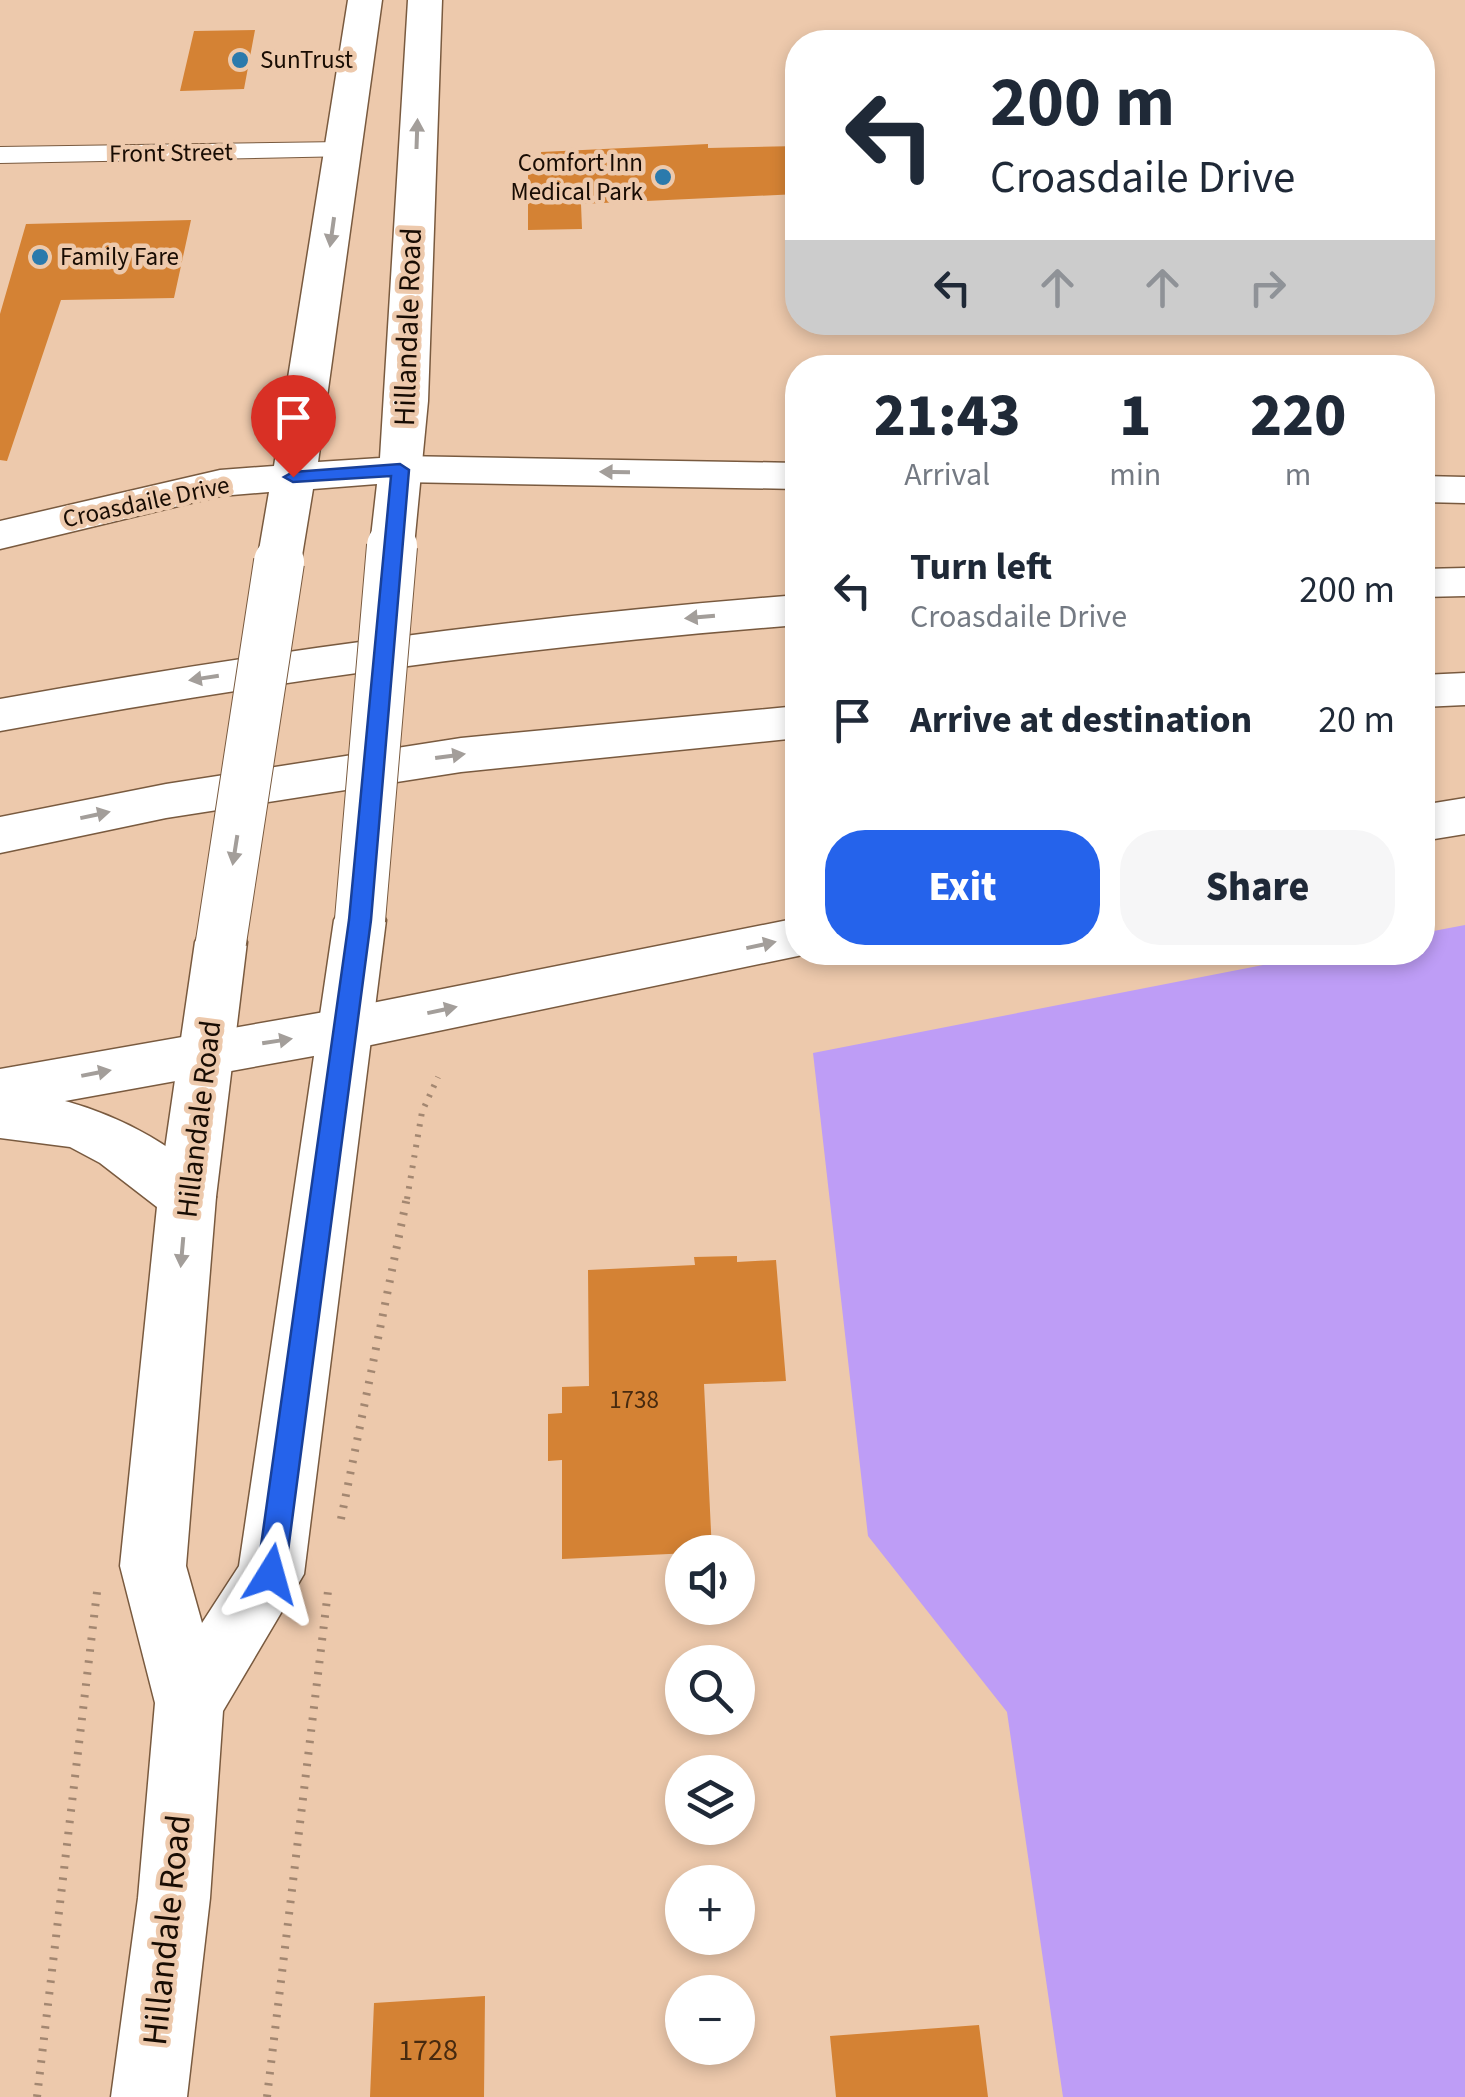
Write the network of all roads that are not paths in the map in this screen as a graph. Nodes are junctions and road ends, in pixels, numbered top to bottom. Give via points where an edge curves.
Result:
1 (365, 0) edge
2 (425, 0) edge
3 (342, 150) junction
4 (0, 155) edge
5 (400, 470) junction
6 (785, 476) edge
7 (293, 477) junction
8 (1435, 489) edge
9 (1465, 490) edge
10 (0, 535) edge
11 (0, 555) edge
12 (1465, 582) edge
13 (1435, 583) edge
14 (785, 611) edge
15 (1465, 689) edge
16 (1435, 690) edge
17 (0, 715) edge
18 (785, 723) edge
19 (1465, 816) edge
20 (1435, 821) edge
21 (0, 835) edge
22 (785, 940) edge
23 (347, 1030) junction
24 (208, 1052) junction
25 (0, 1092) edge
26 (0, 1116) edge
27 (187, 1197) junction
28 (189, 1702) junction
29 (149, 2097) edge

1 - 3 main road, Hillandale Road
5 -> 2 main road, Hillandale Road
3 - 4 street, Front Street
3 -> 7 main road, Hillandale Road
6 -> 5 main road, Croasdaile Drive
5 - 7 main road, Croasdaile Drive
5 - 23 main road, Hillandale Road, bridge
7 - 10 main road, Croasdaile Drive via 168,493
7 - 11 main road, Croasdaile Drive via 220,504
7 -> 24 main road, Hillandale Road, bridge
8 - 9 main road
12 - 13 main road
14 -> 17 main road via 330,657
15 - 16 main road
21 -> 18 main road via 461,754
19 - 20 main road
23 -> 22 main road
24 -> 23 main road
23 - 28 main road, Hillandale Road via 271,1574
25 -> 24 main road
24 - 27 main road, Hillandale Road
26 - 27 main road via 52,1118 97,1130
27 -> 28 main road, Hillandale Road via 152,1566
28 - 29 main road, Hillandale Road

